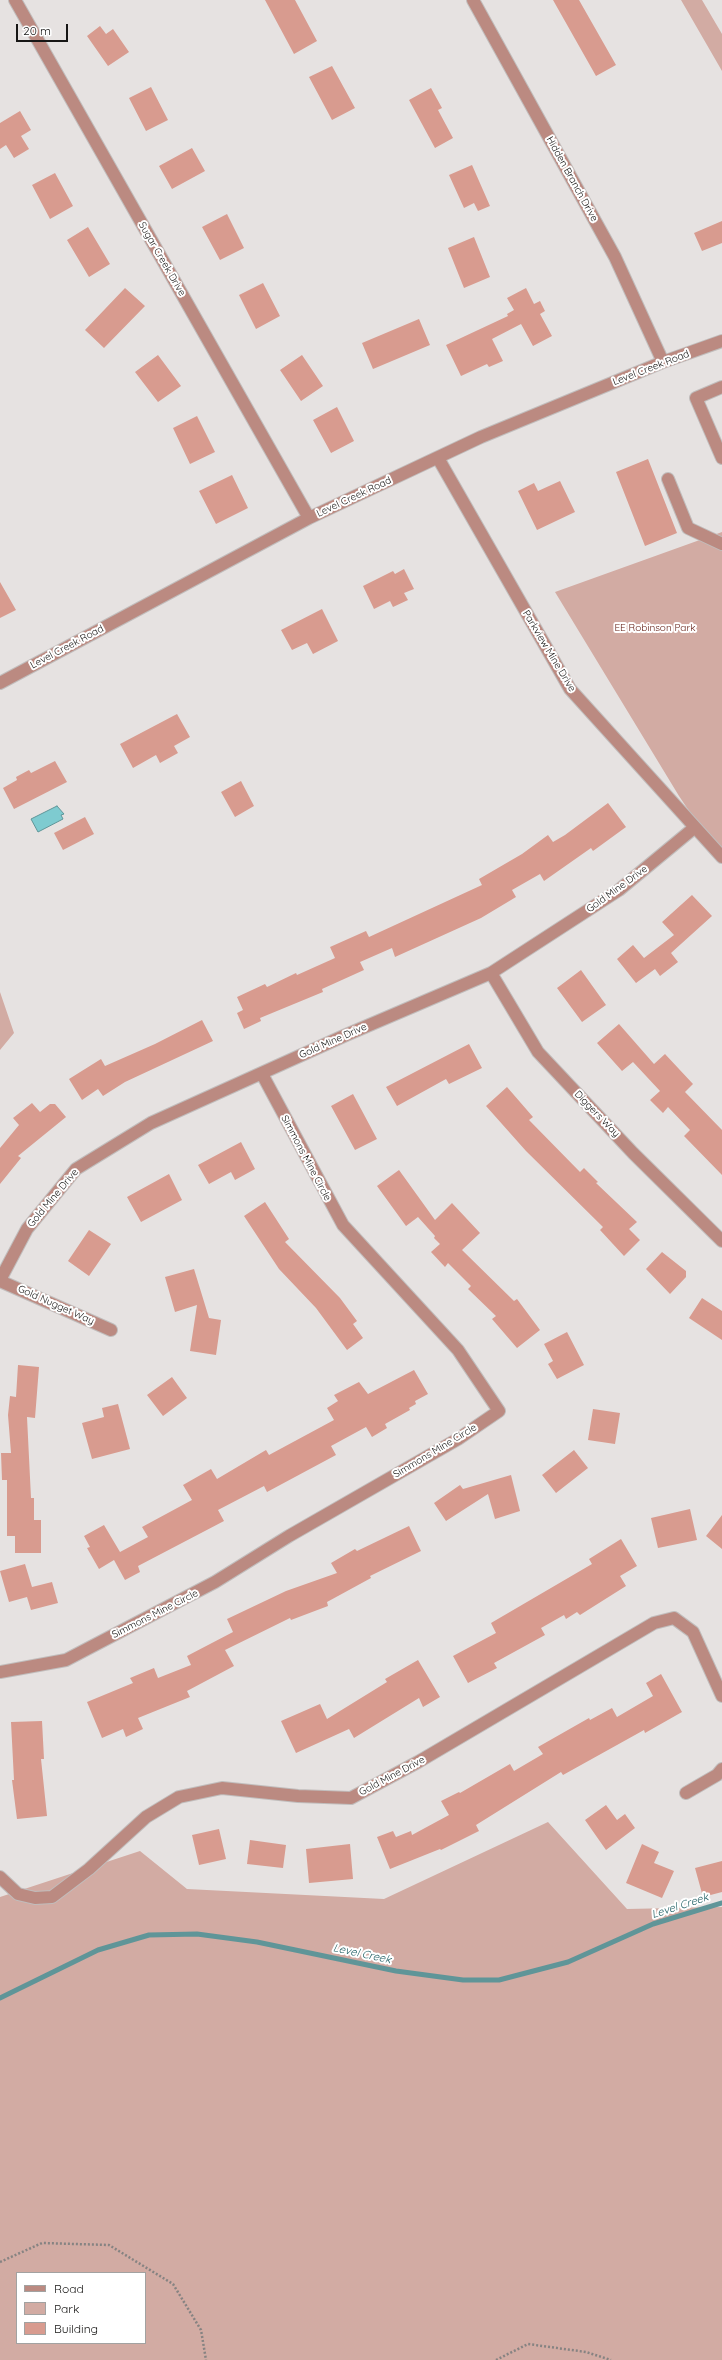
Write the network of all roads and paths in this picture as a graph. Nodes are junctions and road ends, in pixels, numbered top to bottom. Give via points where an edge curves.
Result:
1 (15, 0) edge
2 (474, 0) edge
3 (722, 341) edge
4 (663, 362) junction
5 (722, 387) edge
6 (438, 458) junction
7 (722, 458) edge
8 (668, 479) dead end
9 (309, 518) junction
10 (722, 544) edge
11 (0, 683) edge
12 (694, 828) junction
13 (722, 857) edge
14 (491, 973) junction
15 (262, 1074) junction
16 (722, 1241) edge
17 (0, 1280) edge
18 (111, 1330) dead end
19 (0, 1672) edge
20 (722, 1696) edge
21 (722, 1769) edge
22 (686, 1793) dead end
23 (0, 1877) edge
24 (0, 2262) edge
25 (206, 2360) edge
26 (496, 2360) edge
27 (611, 2360) edge

1 - 9 street, Sugar Creek Drive
2 - 4 street, Hidden Branch Drive via 615,257
3 - 4 street, Level Creek Road
4 - 6 street, Level Creek Road via 481,437
5 - 7 street via 696,398
6 - 9 street, Level Creek Road
6 - 12 street, Parkview Mine Drive via 570,689
8 - 10 street via 688,528
9 - 11 street, Level Creek Road
12 - 13 street, Parkview Mine Drive
12 - 14 street, Gold Mine Drive via 619,890
14 - 15 street, Gold Mine Drive
14 - 16 street, Diggers Way via 538,1052 633,1153
15 - 17 street, Gold Mine Drive via 152,1123 76,1169 28,1229
15 - 19 street, Simmons Mine Circle via 343,1225 458,1350 499,1411 458,1439 289,1536 215,1582 66,1660
17 - 18 street, Gold Nugget Way
20 - 23 street, Gold Mine Drive via 693,1632 674,1618 654,1623 418,1762 351,1798 298,1796 222,1788 179,1797 146,1817 89,1869 52,1897 35,1898 18,1894
21 - 22 street via 717,1775
24 - 25 path via 42,2243 109,2245 173,2284 201,2330
26 - 27 path via 528,2344 586,2352

